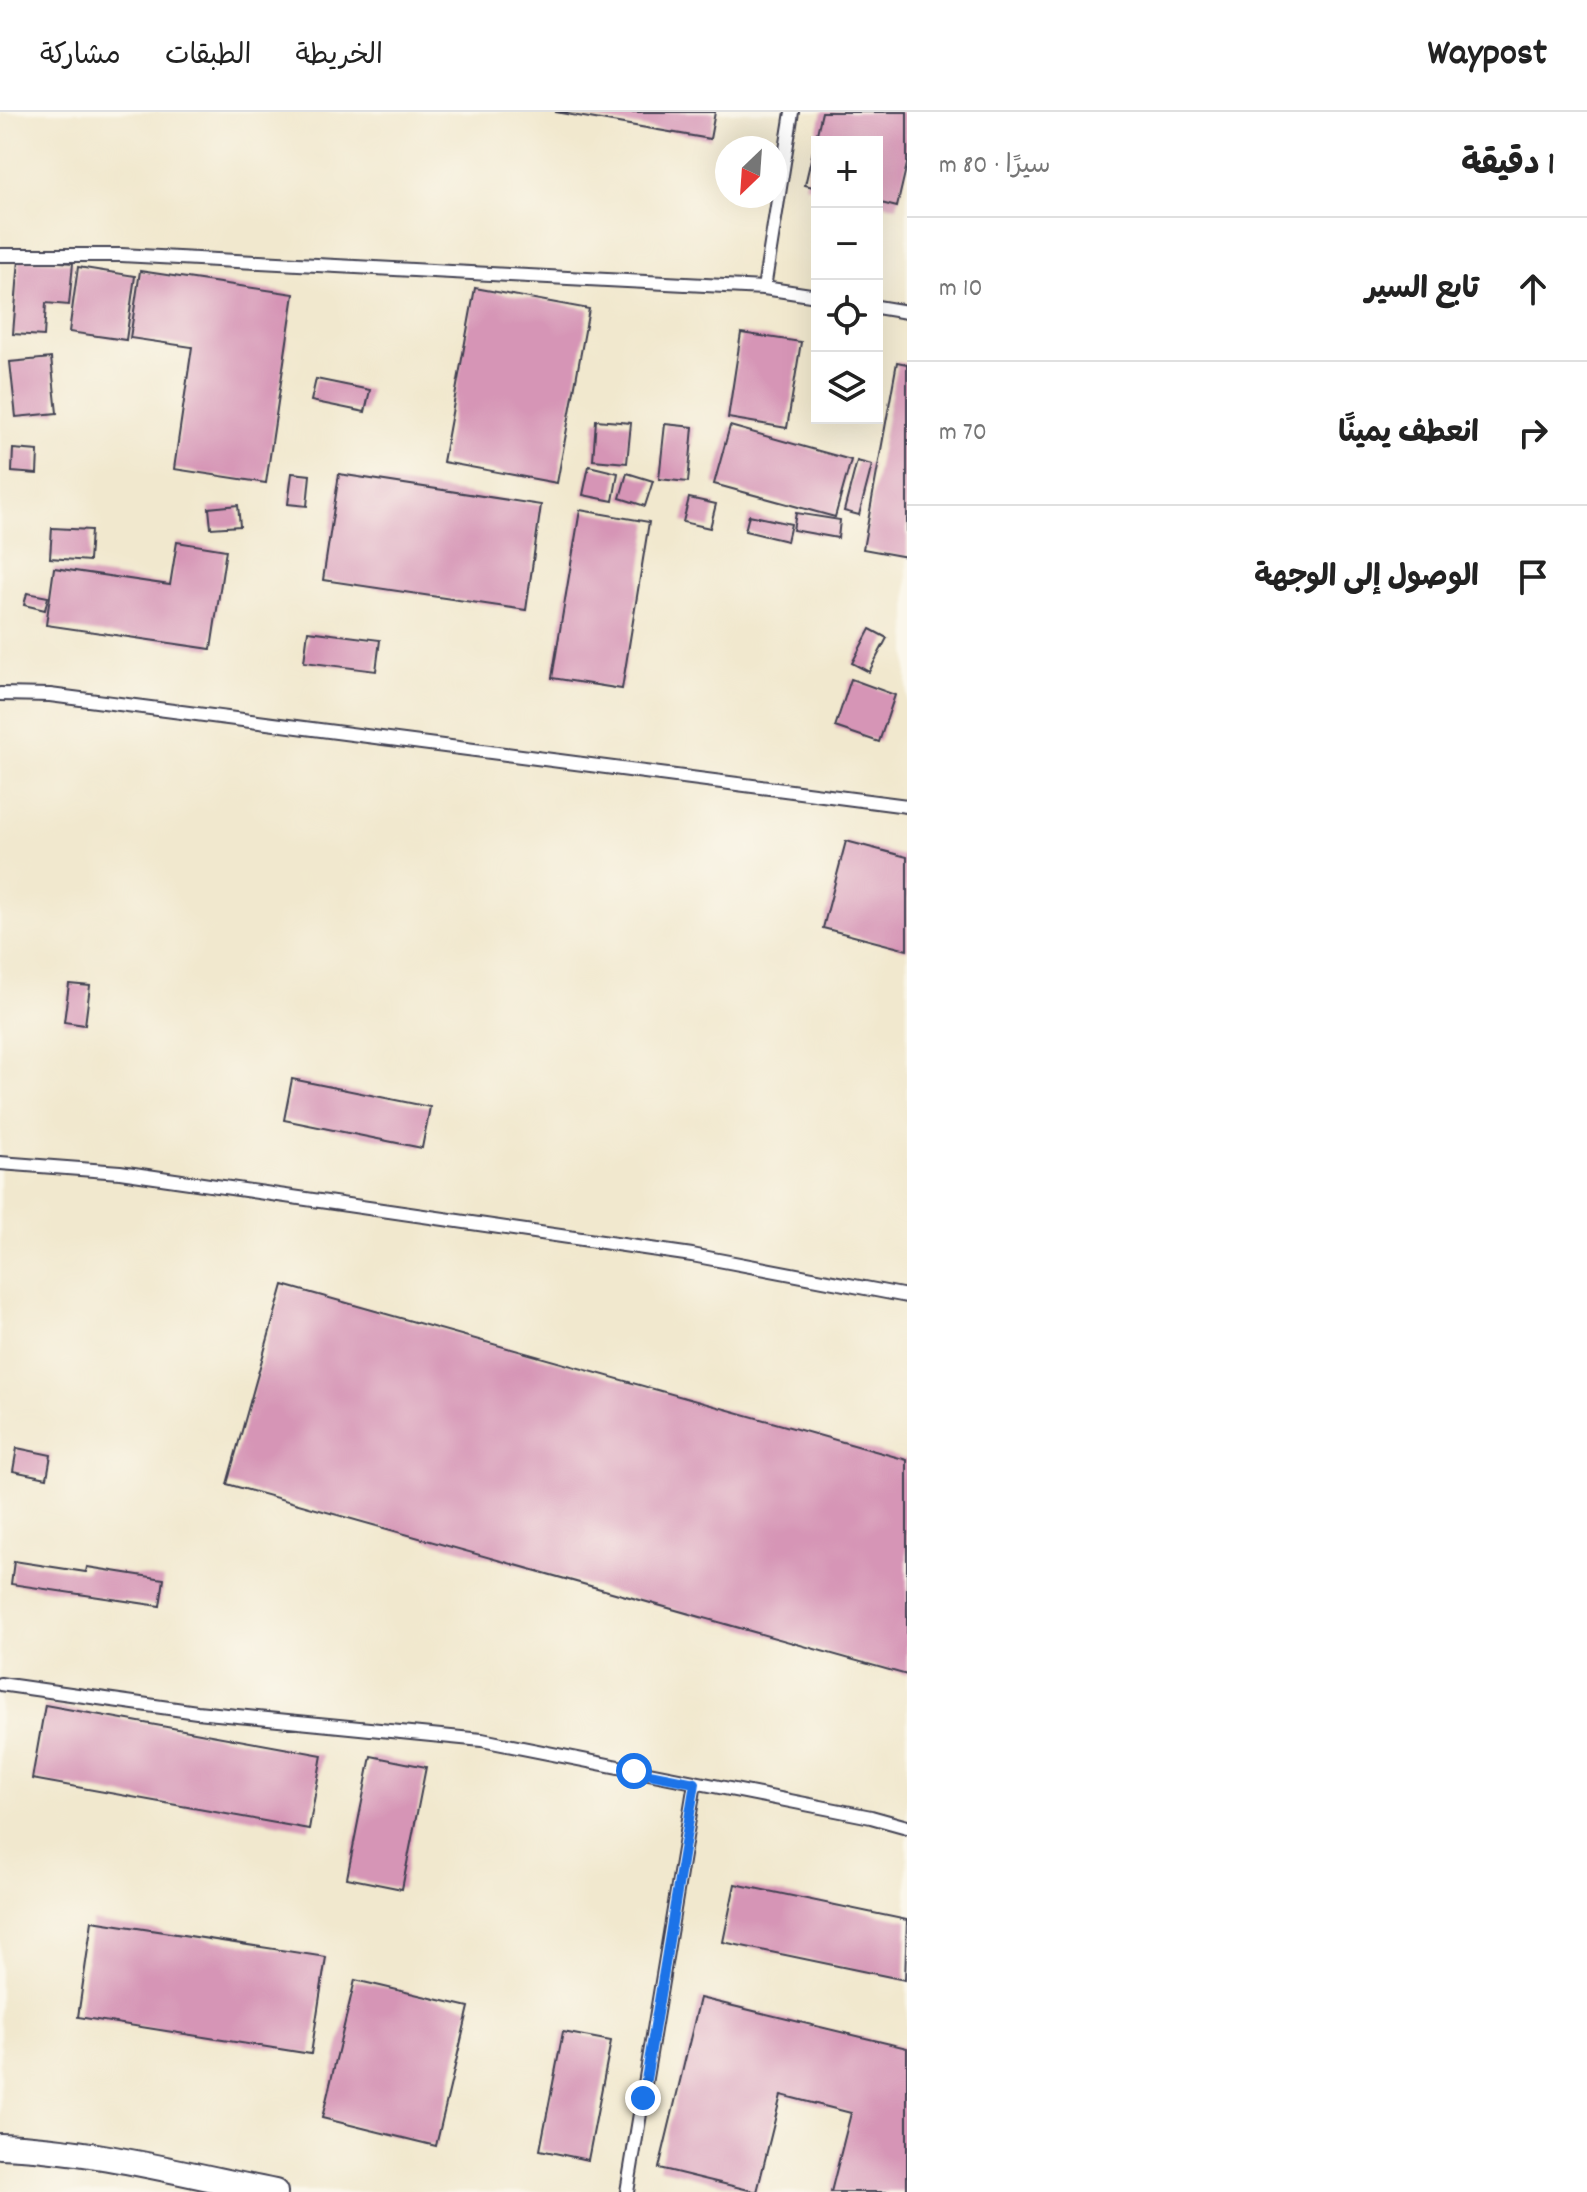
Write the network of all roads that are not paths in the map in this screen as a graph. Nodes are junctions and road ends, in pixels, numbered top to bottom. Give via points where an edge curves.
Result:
1 (792, 112) edge
2 (0, 255) edge
3 (764, 288) junction
4 (811, 295) edge
5 (883, 308) edge
6 (907, 312) edge
7 (0, 694) edge
8 (907, 806) edge
9 (0, 1163) edge
10 (907, 1296) edge
11 (0, 1684) edge
12 (695, 1783) junction
13 (907, 1827) edge
14 (0, 2146) edge
15 (275, 2192) edge
16 (627, 2192) edge

1 - 3 lane
2 - 3 lane via 121,255
3 - 4 lane
5 - 6 lane
7 - 8 lane via 50,695
9 - 10 lane via 135,1174 692,1255
11 - 12 lane via 197,1712 482,1740
12 - 13 lane
12 - 16 lane
14 - 15 street via 140,2165

